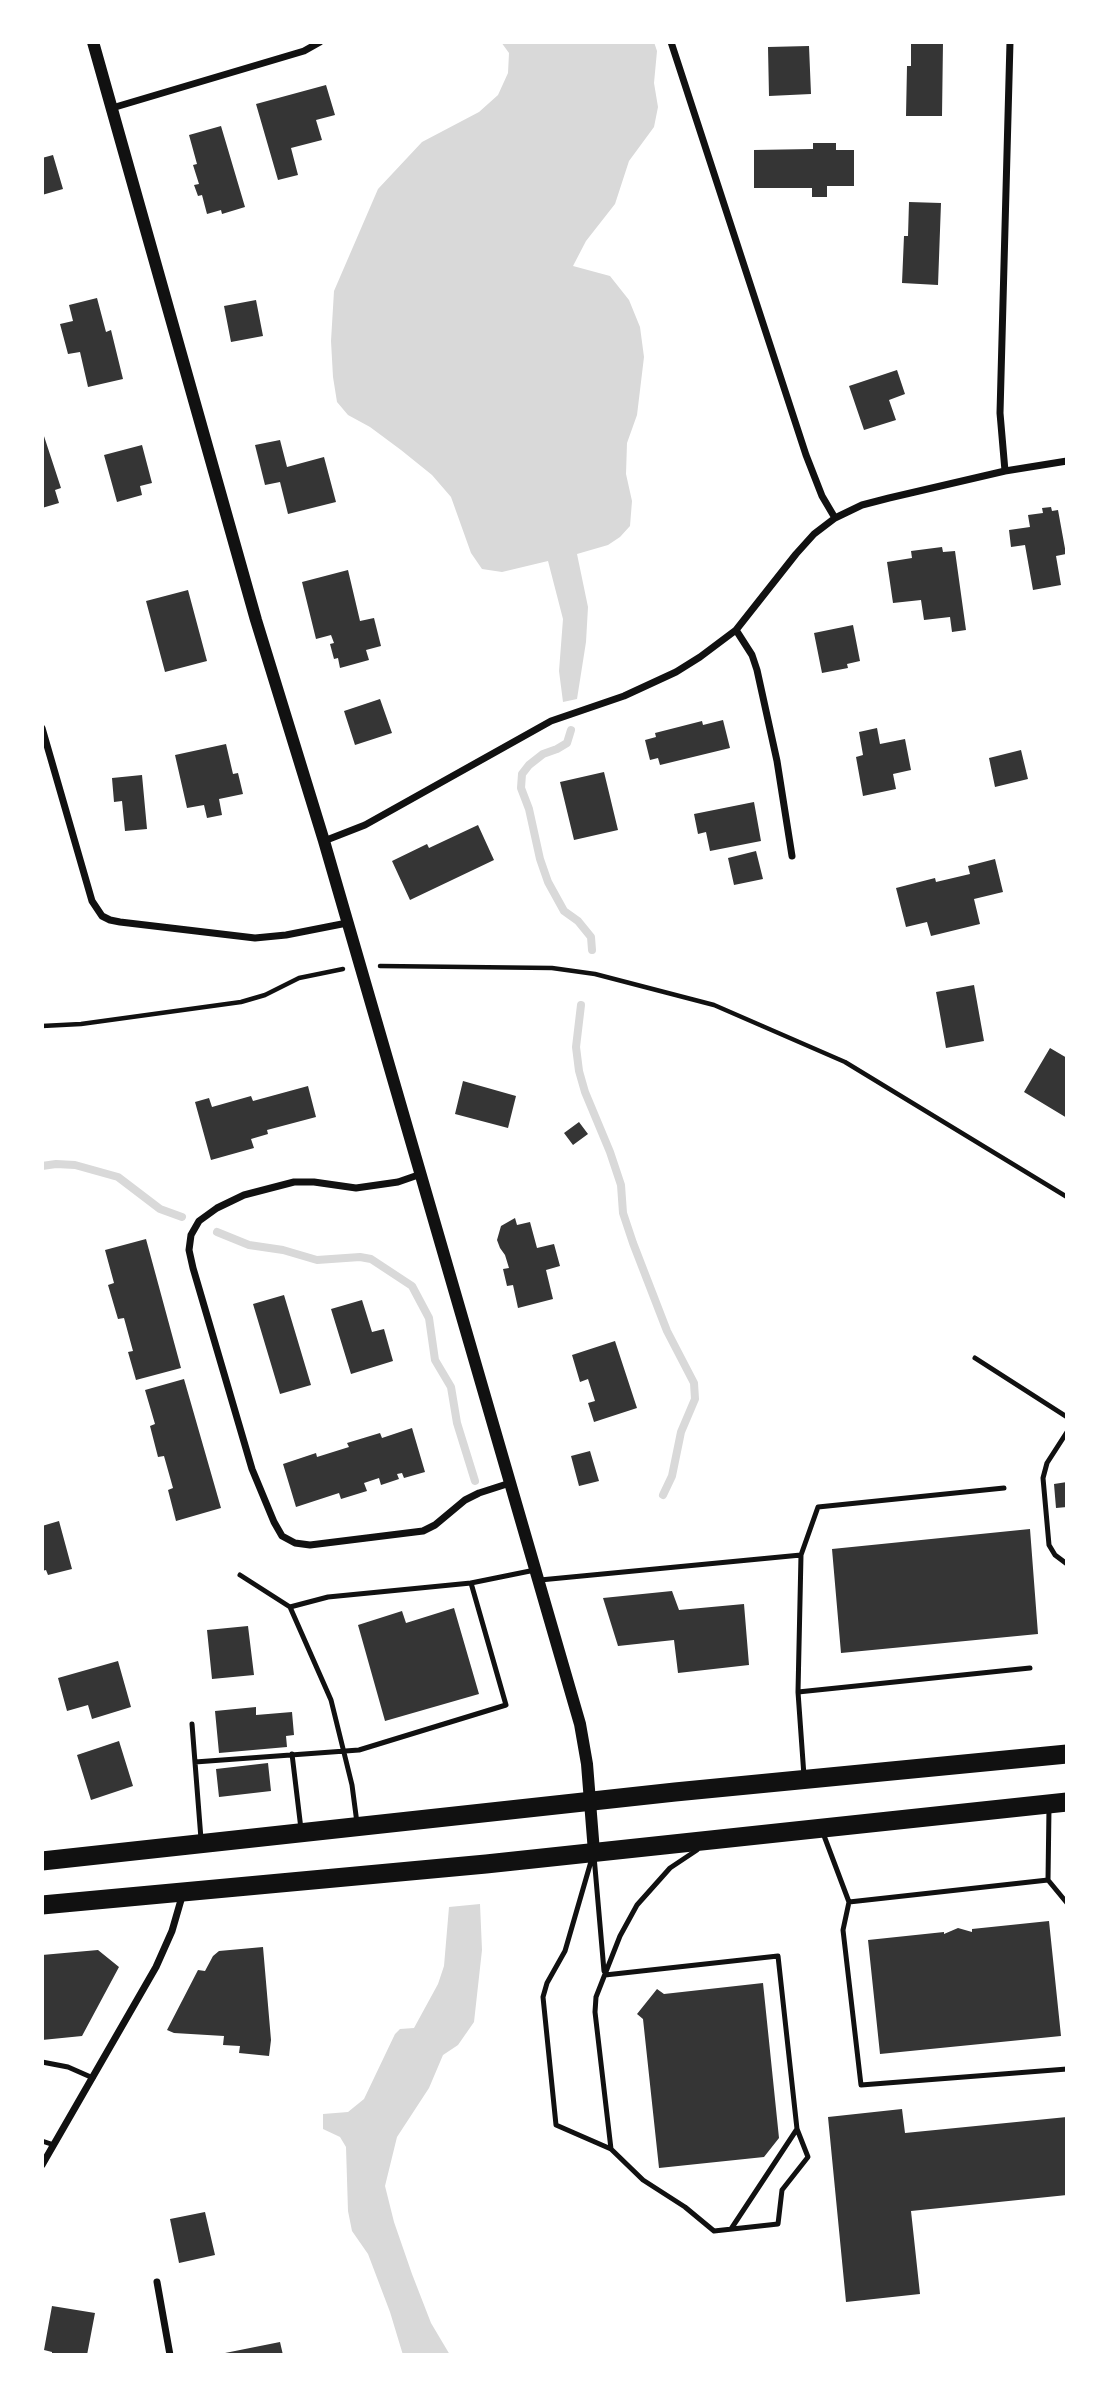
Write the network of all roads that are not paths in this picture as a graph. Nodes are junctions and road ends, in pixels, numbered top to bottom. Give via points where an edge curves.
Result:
1 (93, 42) edge
2 (320, 42) edge
3 (671, 42) edge
4 (1010, 42) edge
5 (112, 108) junction
6 (1067, 461) edge
7 (1005, 471) junction
8 (835, 517) junction
9 (736, 630) junction
10 (42, 728) edge
11 (324, 841) junction
12 (792, 856) dead end
13 (347, 923) junction
14 (421, 1174) junction
15 (975, 1358) dead end
16 (1067, 1416) edge
17 (1067, 1432) edge
18 (510, 1483) junction
19 (1004, 1488) dead end
20 (801, 1555) junction
21 (1067, 1564) edge
22 (240, 1575) dead end
23 (537, 1575) junction
24 (471, 1583) junction
25 (290, 1607) junction
26 (1030, 1668) dead end
27 (798, 1692) junction
28 (192, 1724) dead end
29 (344, 1752) junction
30 (292, 1754) junction
31 (1067, 1754) edge
32 (195, 1762) junction
33 (805, 1779) junction
34 (590, 1801) junction
35 (1058, 1803) edge
36 (358, 1826) junction
37 (821, 1829) junction
38 (301, 1832) junction
39 (721, 1839) junction
40 (201, 1843) junction
41 (594, 1852) junction
42 (42, 1861) edge
43 (1048, 1880) junction
44 (183, 1892) junction
45 (849, 1902) junction
46 (1067, 1903) edge
47 (42, 1905) edge
48 (605, 1975) junction
49 (42, 2062) edge
50 (1067, 2069) edge
51 (93, 2078) junction
52 (797, 2129) junction
53 (42, 2141) edge
54 (54, 2145) junction
55 (611, 2149) junction
56 (42, 2165) edge
57 (731, 2229) junction
58 (157, 2282) dead end
59 (170, 2355) edge

1 - 5 street
2 - 5 street via 304,51
3 - 8 street via 806,455
4 - 7 street via 1000,413
5 - 11 street via 256,620
6 - 7 street
7 - 8 street via 862,505
8 - 9 street via 796,554
9 - 11 street via 676,672 551,721 365,825
9 - 12 street via 757,670
10 - 13 street via 92,901 102,916 255,938
11 - 13 street
13 - 14 street
14 - 18 street
14 - 18 street via 356,1188 294,1182 244,1195 200,1221 191,1235 193,1268 252,1469 282,1535 310,1545 423,1531 465,1500
15 - 16 lane
17 - 21 lane via 1047,1463 1043,1485 1051,1550
18 - 23 street
19 - 20 lane via 818,1507
20 - 23 lane
20 - 27 lane
22 - 25 lane
23 - 24 lane
23 - 34 street via 583,1737
24 - 25 lane via 328,1597
24 - 29 lane via 506,1705
25 - 29 lane via 328,1688
26 - 27 lane
27 - 33 lane
28 - 32 lane
29 - 30 lane
29 - 36 lane
30 - 32 lane
30 - 38 lane
31 - 33 highway
32 - 40 lane
33 - 34 highway
34 - 36 highway
34 - 41 street
35 - 37 highway
35 - 43 lane
36 - 38 highway
37 - 39 highway
37 - 45 lane
38 - 40 highway
39 - 41 highway
39 - 48 lane via 685,1857 647,1892 624,1926
40 - 42 highway
41 - 44 highway
41 - 48 lane
41 - 55 lane via 565,1951 544,1990 543,2005 556,2125
43 - 45 lane
43 - 46 lane
44 - 47 highway
44 - 51 street via 156,1967
45 - 50 lane via 843,1930 861,2085
48 - 52 lane via 778,1956
48 - 55 lane via 595,2012
49 - 51 lane
51 - 54 street
52 - 57 lane
52 - 57 lane via 808,2157 782,2190 778,2224
53 - 54 lane
54 - 56 street
55 - 57 lane via 643,2180 714,2231
58 - 59 street

